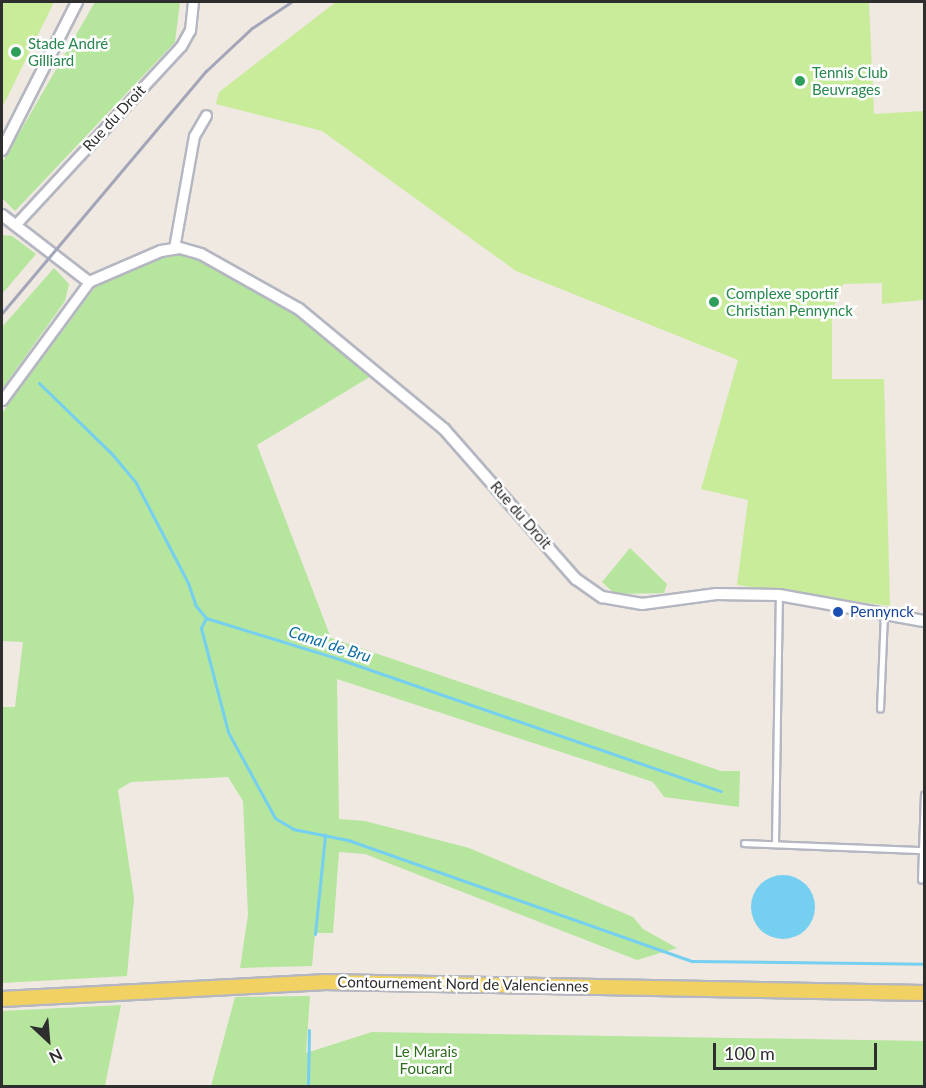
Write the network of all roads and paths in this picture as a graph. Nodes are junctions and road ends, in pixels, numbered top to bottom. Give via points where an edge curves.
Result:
1 (77, 2) edge
2 (193, 2) edge
3 (206, 115) dead end
4 (2, 150) edge
5 (2, 215) edge
6 (2, 220) edge
7 (16, 224) junction
8 (174, 248) junction
9 (89, 282) junction
10 (2, 400) edge
11 (779, 595) junction
12 (884, 614) junction
13 (924, 621) edge
14 (880, 709) dead end
15 (924, 795) edge
16 (744, 843) dead end
17 (775, 844) junction
18 (922, 850) junction
19 (921, 879) dead end
20 (924, 993) edge
21 (2, 999) edge

1 - 4 street
2 - 7 street, Rue du Droit via 190,30 181,46
3 - 8 street via 194,136
5 - 7 street
6 - 7 street
7 - 9 street
8 - 9 street via 105,272
8 - 11 street, Rue du Droit via 201,254 320,325 457,441 576,579 596,594 635,604 716,594
9 - 10 street
11 - 12 street, Rue du Droit
11 - 17 lane
12 - 13 street, Rue du Droit
12 - 14 lane
15 - 18 lane
16 - 17 lane
17 - 18 lane
18 - 19 lane
20 - 21 main road, Contournement Nord de Valenciennes via 323,982

